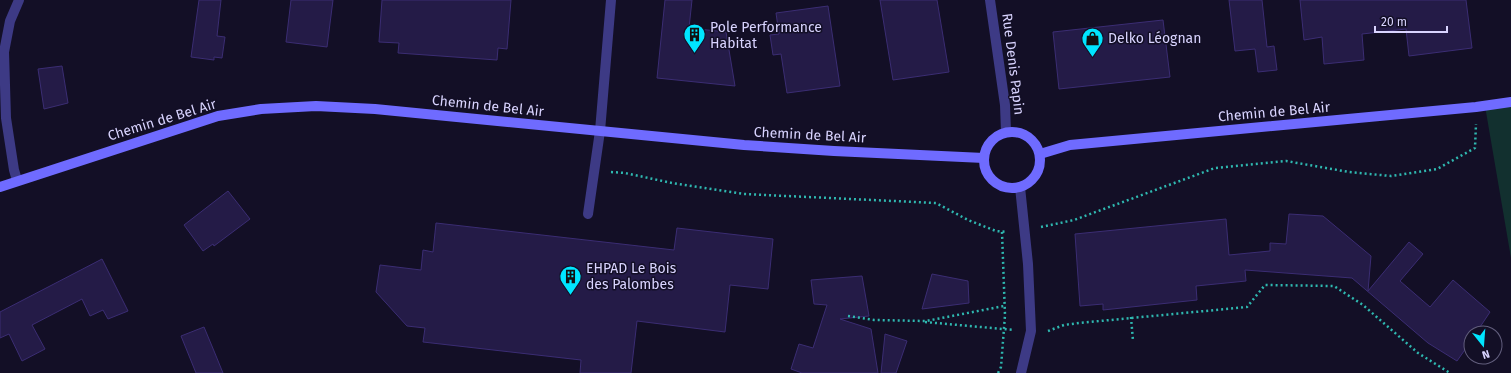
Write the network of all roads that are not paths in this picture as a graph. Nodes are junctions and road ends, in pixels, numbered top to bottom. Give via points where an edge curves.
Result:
1 (18, 0) edge
2 (611, 0) edge
3 (990, 0) edge
4 (1511, 102) edge
5 (600, 131) junction
6 (1006, 132) junction
7 (1040, 154) junction
8 (984, 158) junction
9 (17, 180) junction
10 (0, 186) edge
11 (1020, 187) junction
12 (588, 214) dead end
13 (1021, 373) edge

1 - 9 street via 10,21 4,52 6,118
2 - 5 street
3 - 6 street, Rue Denis Papin via 1006,105
4 - 7 street, Chemin de Bel Air via 1476,108 1070,145
5 - 8 street, Chemin de Bel Air via 744,146
5 - 9 street, Chemin de Bel Air via 375,109 316,106 261,109 218,116
5 - 12 street
6 - 7 street via 1015,131 1032,139
6 - 8 street via 991,141
7 - 11 street via 1041,162 1034,178
8 - 11 street via 984,167 994,182 1011,188
9 - 10 street, Chemin de Bel Air
11 - 13 street via 1028,264 1031,331

